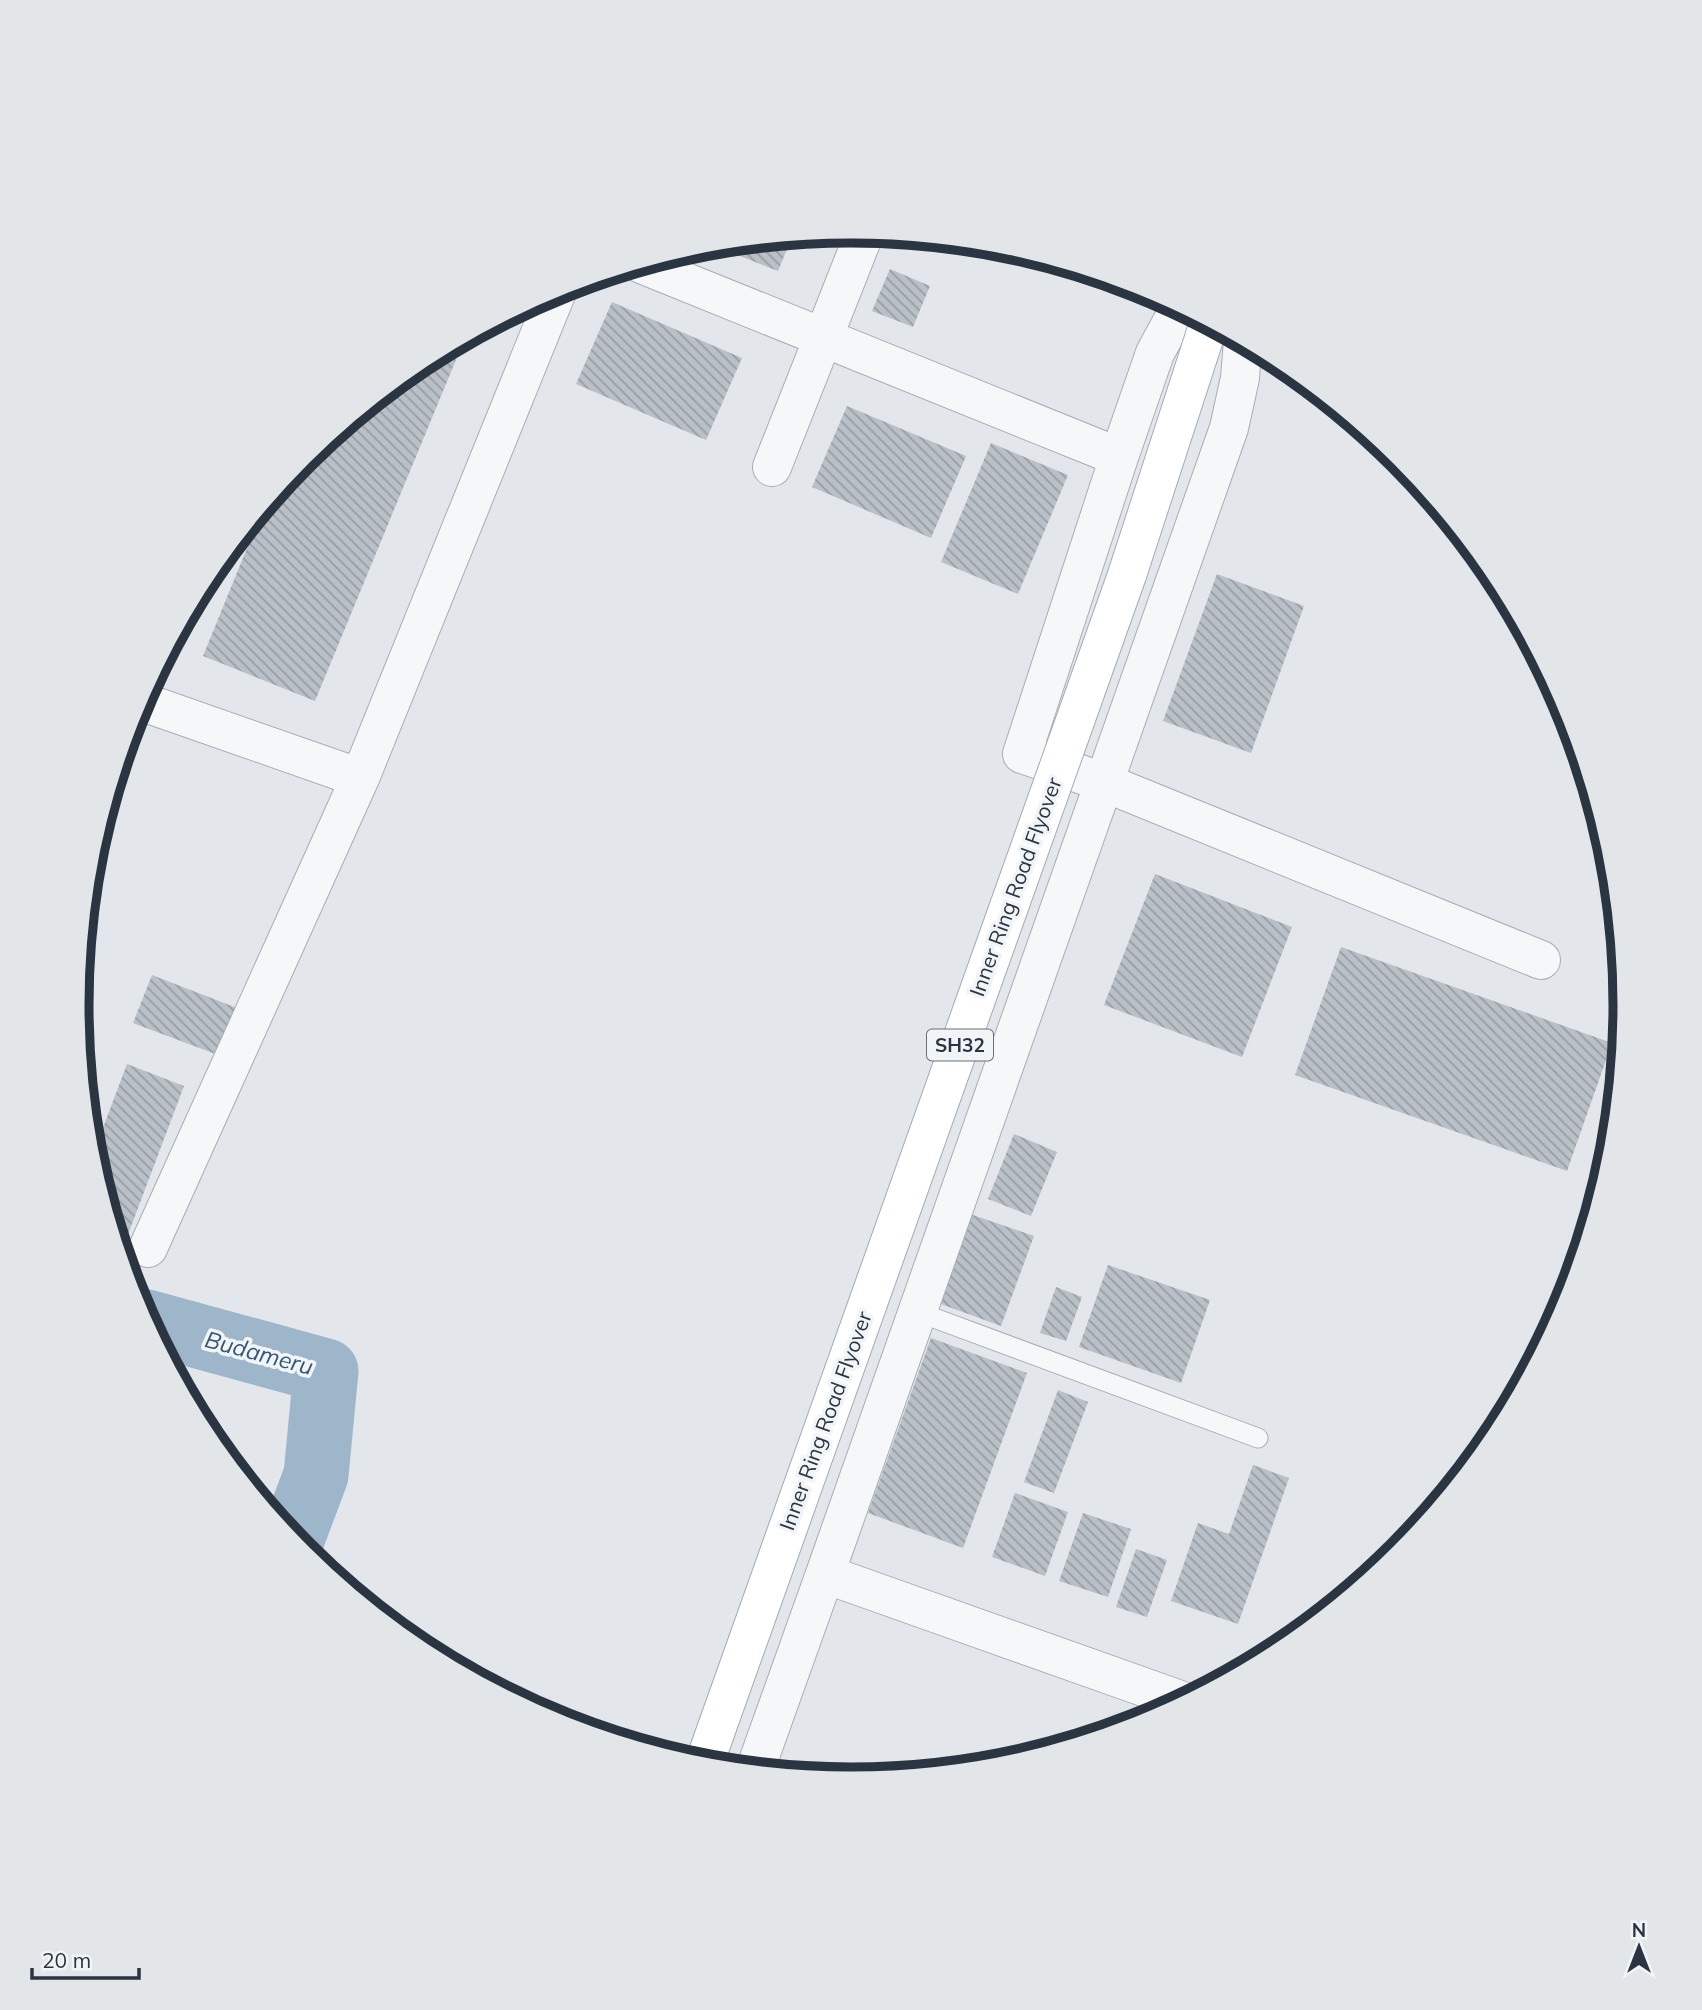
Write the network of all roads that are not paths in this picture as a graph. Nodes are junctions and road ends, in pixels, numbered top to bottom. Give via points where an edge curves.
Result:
1 (861, 243) edge
2 (654, 269) edge
3 (552, 304) edge
4 (1175, 316) edge
5 (1206, 332) edge
6 (825, 336) junction
7 (1242, 352) edge
8 (1119, 457) junction
9 (772, 467) dead end
10 (151, 705) edge
11 (360, 778) junction
12 (1103, 782) junction
13 (1541, 960) dead end
14 (148, 1248) dead end
15 (918, 1312) junction
16 (1258, 1438) dead end
17 (825, 1574) junction
18 (1170, 1696) edge
19 (708, 1753) edge
20 (758, 1761) edge

1 - 6 street
2 - 6 street
3 - 11 street
4 - 8 street via 1155,353
5 - 19 main road, Inner Ring Road Flyover / SH32, bridge via 1122,588
6 - 8 street
6 - 9 street
7 - 12 street via 1229,428
8 - 12 street via 1021,754
10 - 11 street
11 - 14 street
12 - 13 street
12 - 15 street
15 - 16 lane
15 - 17 street
17 - 18 street
17 - 20 street

